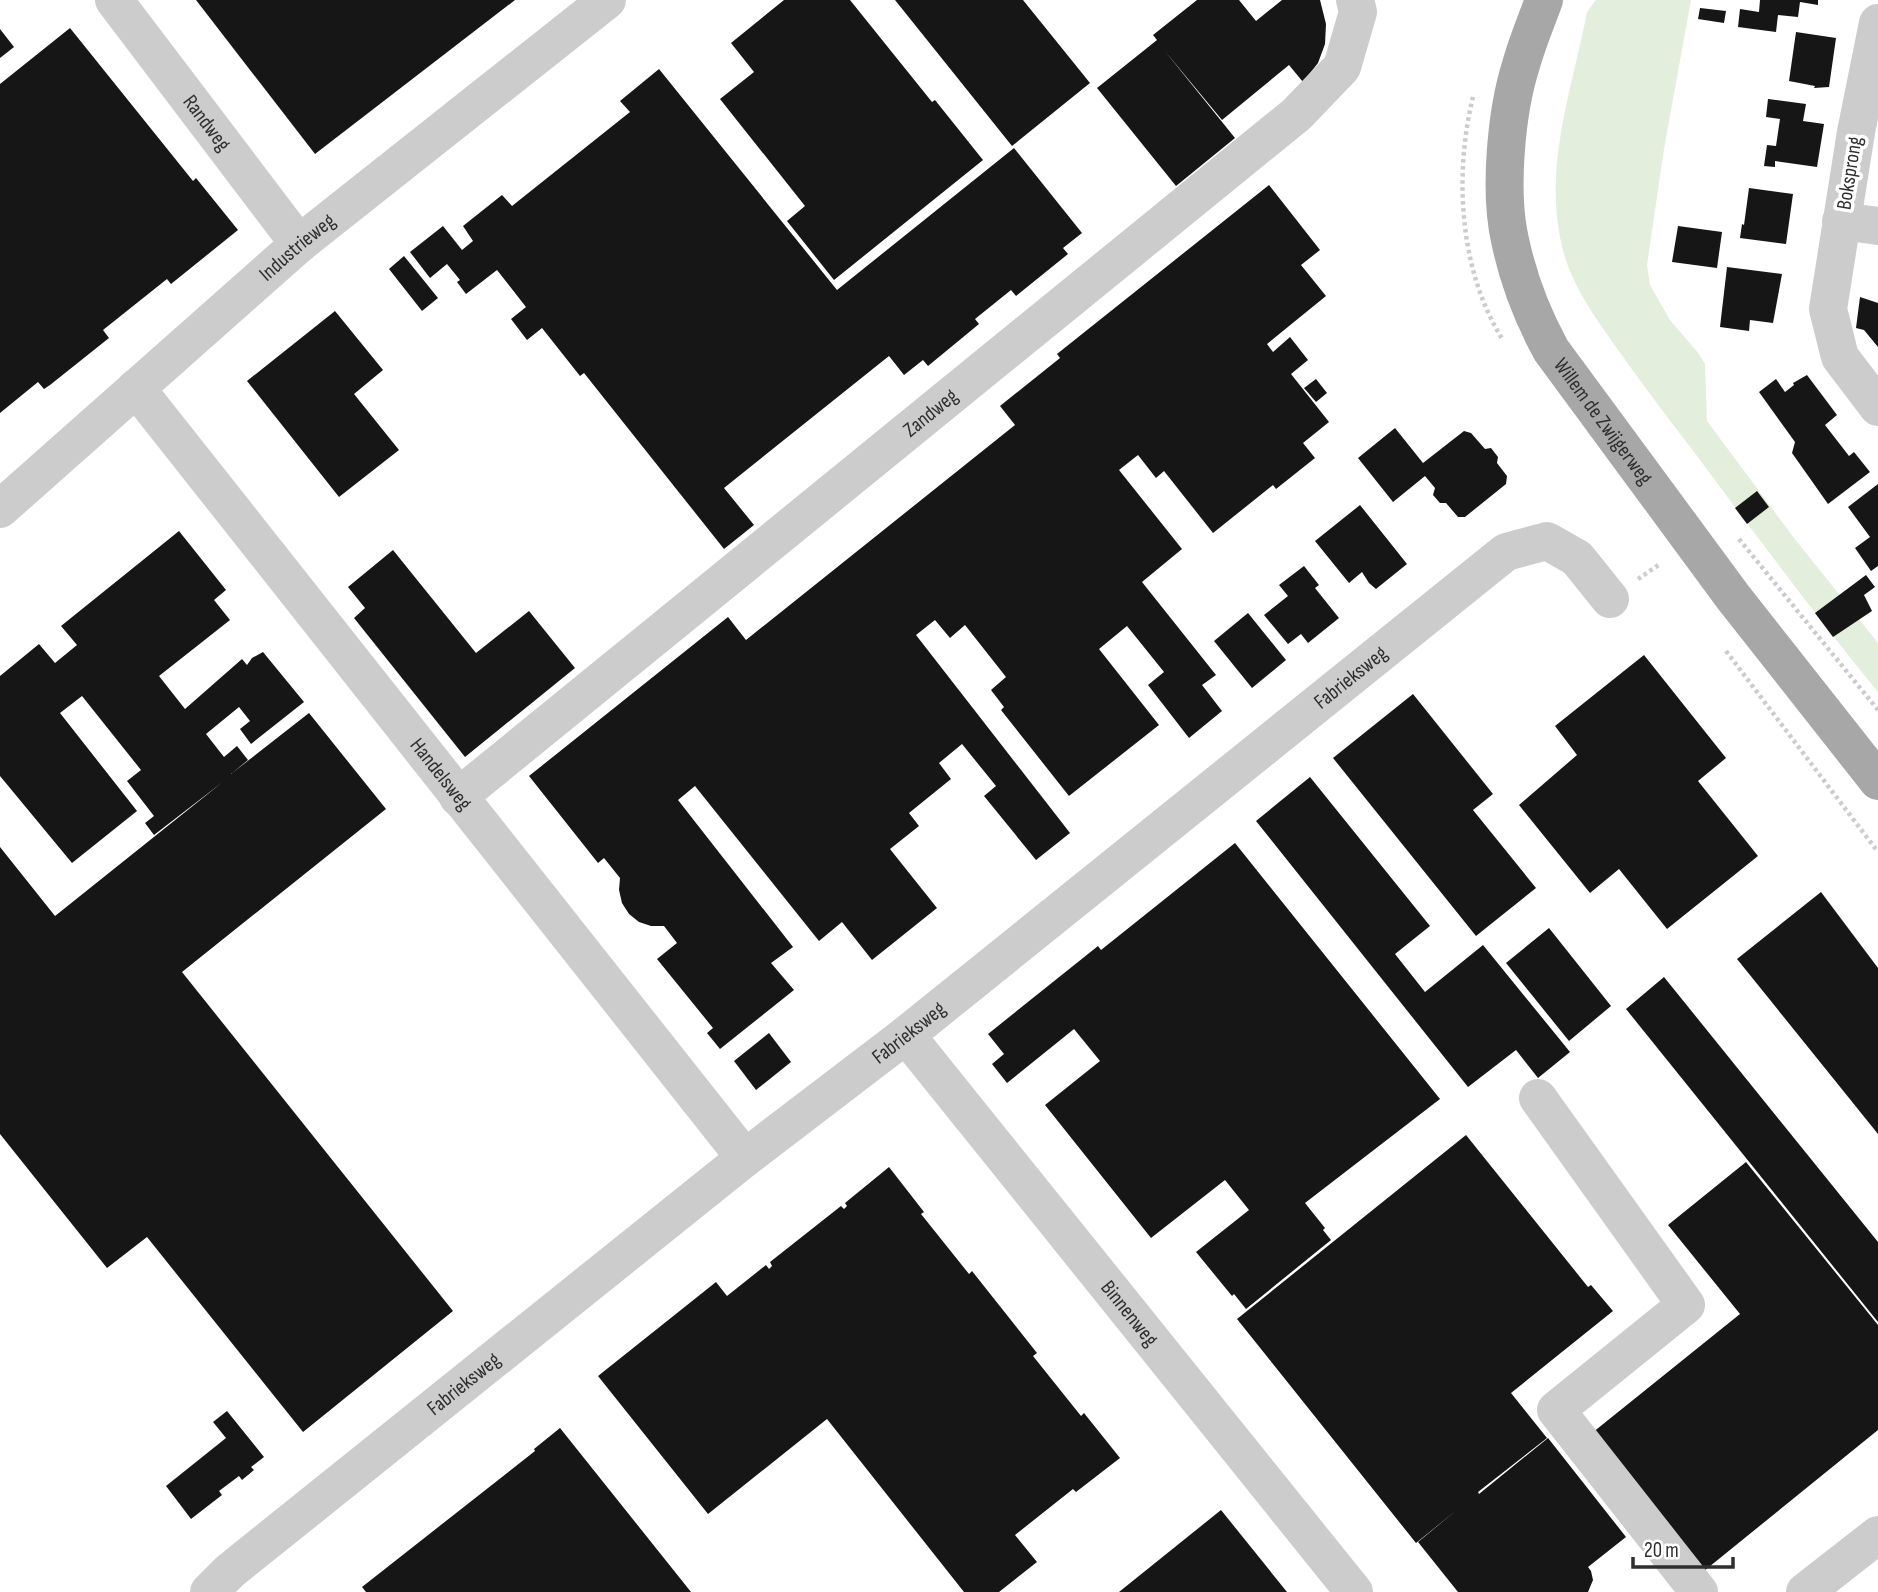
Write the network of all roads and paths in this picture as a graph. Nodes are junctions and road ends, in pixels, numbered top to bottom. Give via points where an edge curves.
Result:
1 (114, 0) edge
2 (607, 0) edge
3 (1355, 0) edge
4 (1544, 0) edge
5 (1876, 36) edge
6 (1860, 224) edge
7 (299, 244) junction
8 (136, 388) junction
9 (1878, 407) edge
10 (0, 509) edge
11 (1737, 537) dead end
12 (1609, 599) dead end
13 (1878, 710) edge
14 (1878, 781) edge
15 (458, 797) junction
16 (906, 1035) junction
17 (1538, 1098) dead end
18 (745, 1158) junction
19 (1878, 1535) edge
20 (209, 1592) edge
21 (1354, 1592) edge
22 (1699, 1592) edge
23 (1805, 1592) edge

1 - 7 street, Randweg
2 - 7 street, Industrieweg
3 - 15 street, Zandweg via 1358,12 1342,67 1297,114
4 - 14 main road, Willem de Zwijgerweg via 1520,67 1508,125 1505,185 1509,237 1534,318 1551,350 1685,533
5 - 6 street, Boksprong
6 - 9 street, Boksprong via 1828,309 1839,357
7 - 8 street, Industrieweg
8 - 10 street, Industrieweg
8 - 15 street, Handelsweg
11 - 13 path
12 - 16 street, Fabrieksweg via 1577,558 1547,541 1506,552
15 - 18 street, Handelsweg
16 - 18 street, Fabrieksweg
16 - 21 street, Binnenweg
17 - 22 street via 1686,1306 1556,1410
18 - 20 street, Fabrieksweg
19 - 23 street

